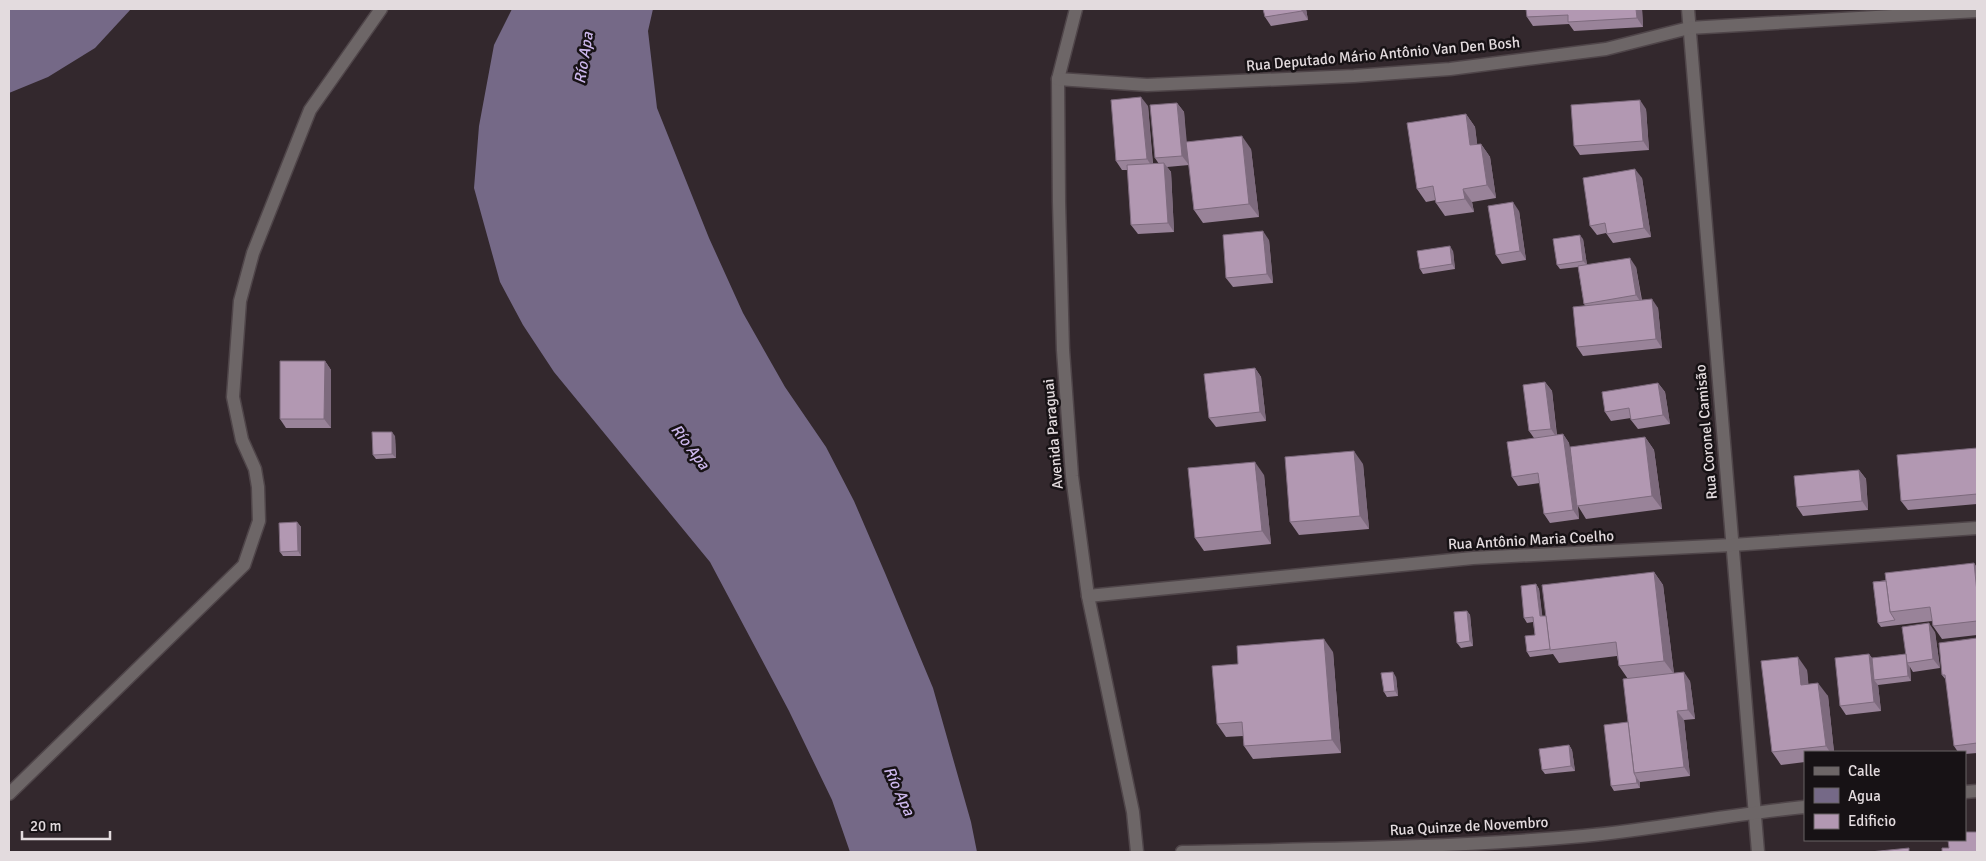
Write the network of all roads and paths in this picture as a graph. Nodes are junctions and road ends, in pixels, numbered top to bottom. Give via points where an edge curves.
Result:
1 (381, 9) edge
2 (1076, 9) edge
3 (1688, 9) edge
4 (1977, 11) edge
5 (1689, 28) junction
6 (1058, 79) junction
7 (1977, 528) edge
8 (1732, 545) junction
9 (1088, 596) junction
10 (9, 794) edge
11 (1804, 807) edge
12 (1756, 812) junction
13 (1137, 852) edge
14 (1182, 852) edge
15 (1758, 852) edge

1 - 10 street via 310,110 253,253 240,302 233,397 242,440 258,487 259,521 244,565
2 - 6 street, Avenida Paraguai
3 - 5 street, Rua Coronel Camisão
4 - 5 street, Rua Deputado Mário Antônio Van Den Bosh
5 - 6 street, Rua Deputado Mário Antônio Van Den Bosh via 1606,49 1354,76 1147,85
5 - 8 street, Rua Coronel Camisão
6 - 9 street, Avenida Paraguai via 1063,350 1072,476
7 - 8 street, Rua Antônio Maria Coelho
8 - 9 street, Rua Antônio Maria Coelho via 1473,558
8 - 12 street, Rua Coronel Camisão
9 - 13 street, Avenida Paraguai via 1133,812
11 - 12 street, Rua Quinze de Novembro
12 - 14 street, Rua Quinze de Novembro via 1675,826 1465,845
12 - 15 street, Rua Coronel Camisão

